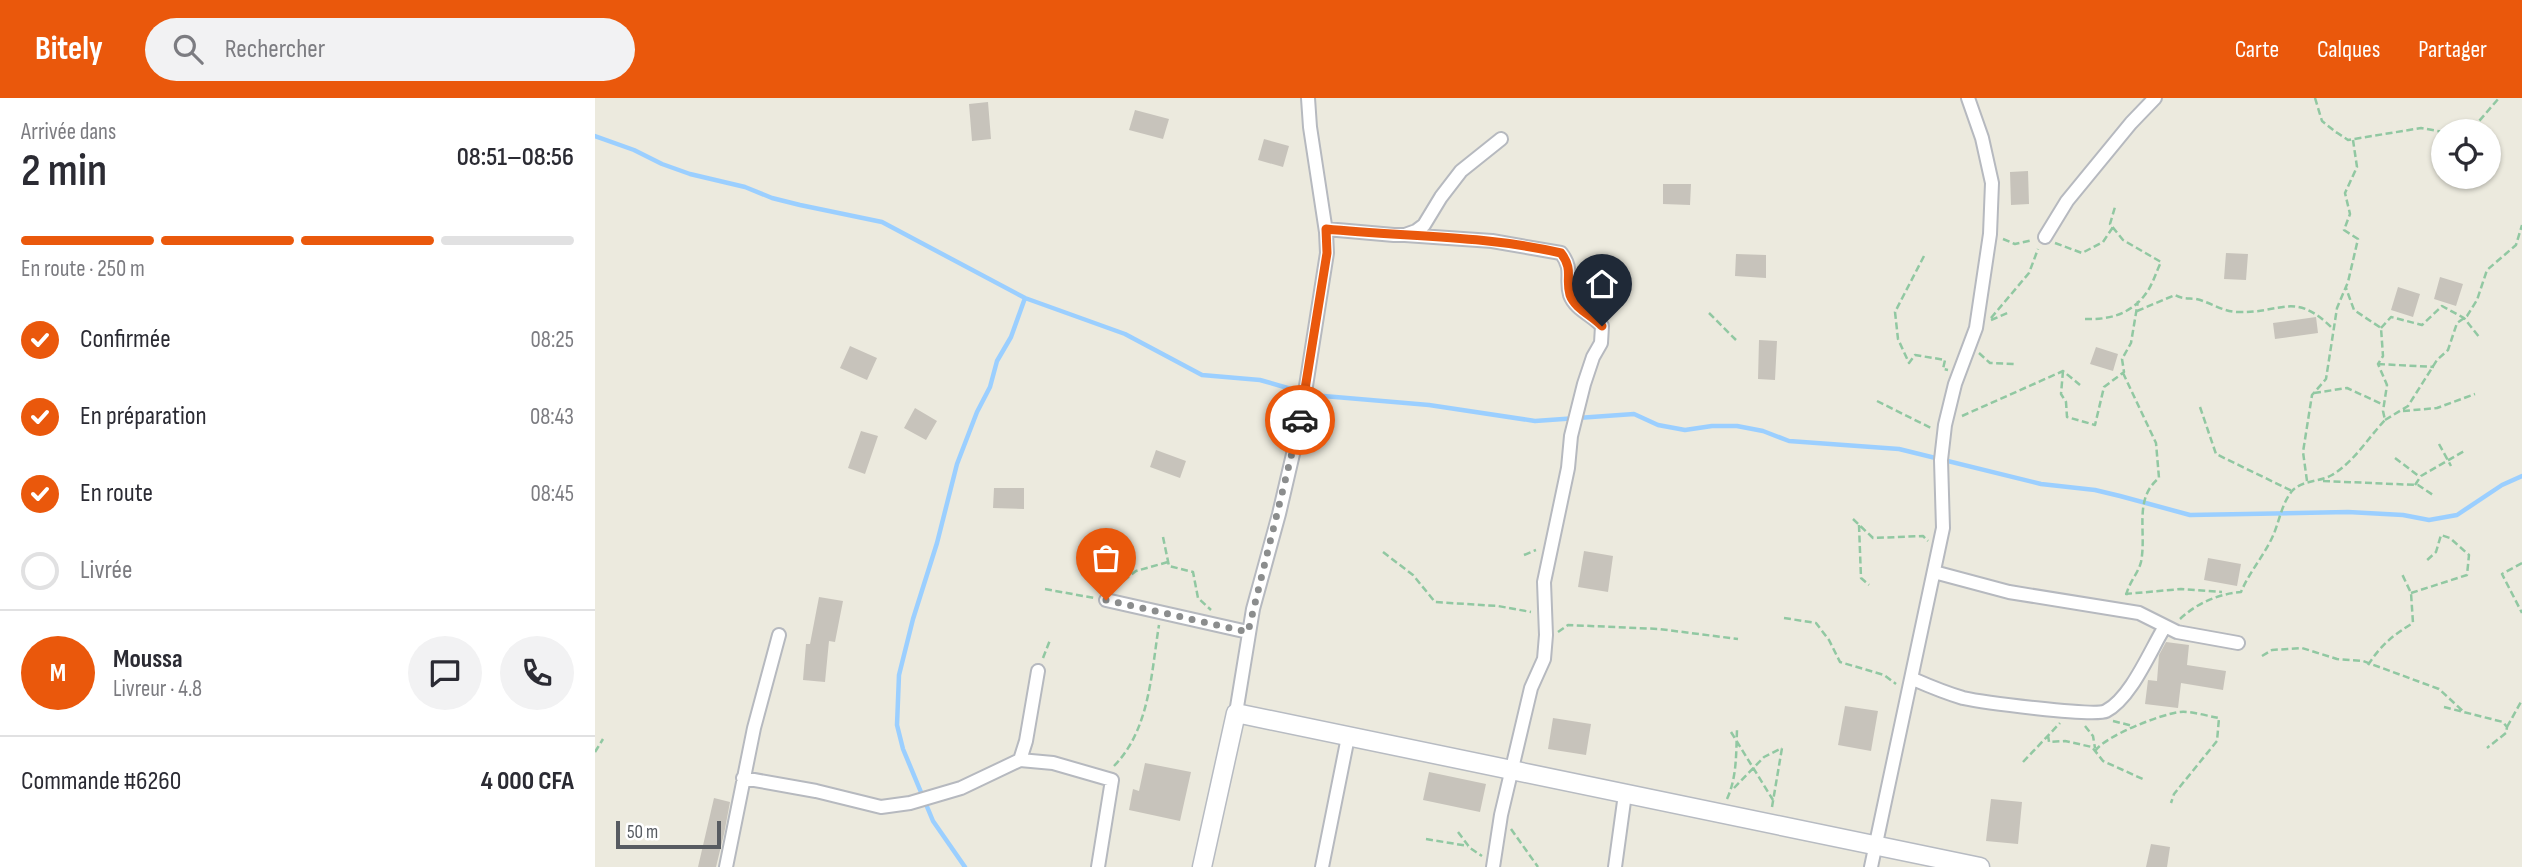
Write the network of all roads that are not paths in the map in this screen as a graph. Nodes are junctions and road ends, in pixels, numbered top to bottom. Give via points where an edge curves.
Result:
1 (1308, 98) edge
2 (1968, 98) edge
3 (2155, 98) edge
4 (1501, 138) dead end
5 (1326, 229) junction
6 (1405, 235) junction
7 (2045, 237) road end
8 (1934, 572) junction
9 (1106, 600) road end
10 (2168, 627) junction
11 (1248, 632) junction
12 (779, 635) dead end
13 (2238, 643) dead end
14 (1038, 671) road end
15 (1913, 679) junction
16 (1236, 713) junction
17 (1348, 737) junction
18 (1020, 760) junction
19 (1512, 771) junction
20 (743, 778) junction
21 (1625, 794) junction
22 (1875, 845) junction
23 (1493, 866) edge
24 (726, 867) edge
25 (1098, 867) edge
26 (1202, 867) edge
27 (1322, 867) edge
28 (1615, 867) edge
29 (1871, 867) edge
30 (1980, 867) edge

1 - 5 street
2 - 8 street via 1992,183 1990,234 1976,328 1955,384 1944,434 1943,528
3 - 7 street via 2067,201
4 - 6 street via 1461,171 1424,225
5 - 6 street
5 - 11 street via 1327,253 1300,424
6 - 19 street via 1492,241 1561,253 1568,263 1570,294 1577,307 1602,326 1601,343 1571,436 1569,468 1544,582 1544,659 1531,688
8 - 10 street via 2009,592 2139,613
8 - 15 street
9 - 11 street
10 - 13 street
10 - 15 street via 2128,690 2099,713 1962,698
11 - 16 street
12 - 20 street
14 - 18 street
15 - 22 street
16 - 17 street
16 - 26 street
17 - 19 street
17 - 27 street
18 - 20 street via 961,788 881,807
18 - 25 street via 1053,763 1112,780
19 - 21 street
19 - 23 street
20 - 24 street
21 - 22 street
21 - 28 street
22 - 29 street
22 - 30 street

